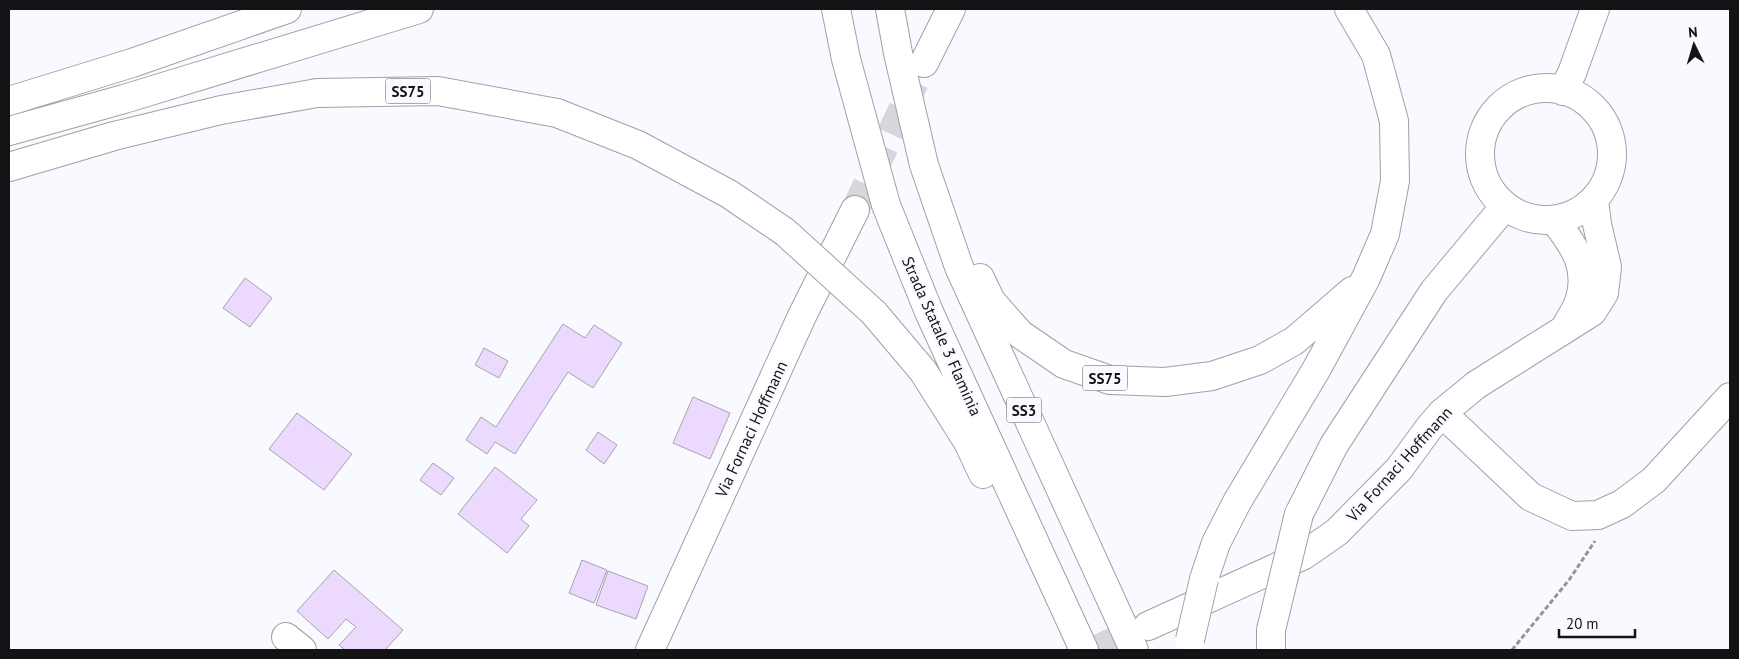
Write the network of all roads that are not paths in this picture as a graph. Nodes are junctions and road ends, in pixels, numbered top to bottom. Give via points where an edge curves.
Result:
1 (287, 9) edge
2 (419, 9) edge
3 (836, 9) edge
4 (890, 9) edge
5 (951, 9) edge
6 (1349, 9) edge
7 (1595, 9) edge
8 (924, 63) tunnel mouth
9 (1563, 91) junction
10 (124, 99) junction
11 (9, 101) edge
12 (9, 131) edge
13 (9, 140) edge
14 (924, 165) junction
15 (9, 167) edge
16 (1594, 200) junction
17 (1505, 206) junction
18 (855, 210) tunnel mouth
19 (1554, 220) junction
20 (1366, 278) junction
21 (1563, 331) junction
22 (1730, 397) edge
23 (1442, 413) junction
24 (1148, 626) tunnel mouth
25 (1271, 640) edge
26 (1190, 645) edge
27 (650, 650) edge
28 (1067, 650) edge
29 (1084, 650) edge
30 (1134, 650) edge

1 - 11 main road via 132,63
2 - 10 main road
3 - 29 main road, Strada Statale 3 Flaminia / SS3 via 851,78 886,205 929,312
4 - 14 main road, SS3
5 - 8 main road
6 - 20 main road, SS75 via 1376,55 1394,122 1395,181 1385,234
7 - 9 main road
9 - 16 main road via 1581,98 1596,110 1610,136 1612,166 1606,184
9 - 17 main road via 1541,89 1519,94 1500,107 1487,125 1480,146 1482,169 1490,189
10 - 12 main road
10 - 13 main road
14 - 20 main road, SS75 via 947,200 991,301 1020,334 1064,364 1110,380 1165,382 1212,376 1260,360 1294,341
14 - 30 main road, SS3 via 959,267
15 - 28 main road, SS75, bridge via 114,136 221,110 316,93 438,91 557,113 638,145 729,194 785,232 874,312 923,371 968,442
16 - 19 main road via 1576,214
16 - 21 main road, Via Fornaci Hoffmann via 1606,267 1604,293 1592,312
17 - 19 main road via 1537,220
17 - 25 main road, bridge via 1434,292 1334,445 1299,514
18 - 27 main road, Via Fornaci Hoffmann via 802,316
19 - 21 main road, Via Fornaci Hoffmann via 1572,243 1582,265 1583,287 1578,305
20 - 26 main road, SS75, bridge via 1216,543 1204,579
21 - 23 main road, Via Fornaci Hoffmann via 1476,385
22 - 23 main road via 1654,480 1622,504 1598,515 1572,516 1531,497
23 - 24 main road, Via Fornaci Hoffmann via 1399,469 1337,532 1304,555

